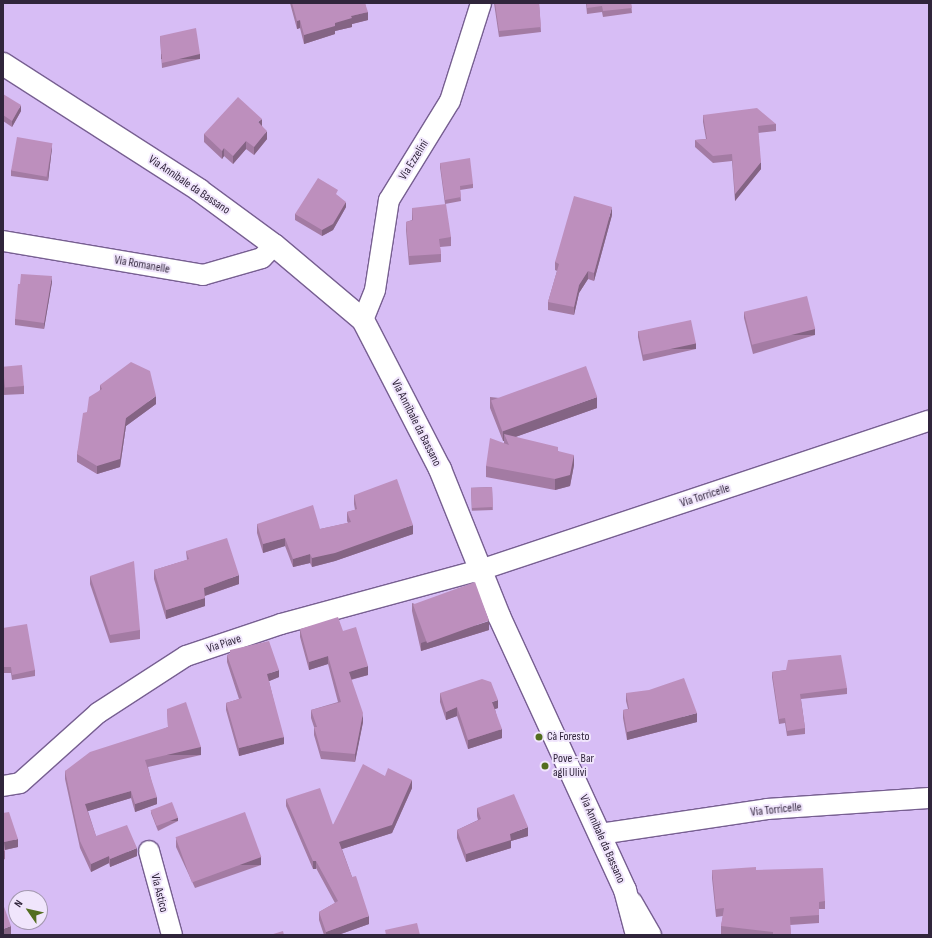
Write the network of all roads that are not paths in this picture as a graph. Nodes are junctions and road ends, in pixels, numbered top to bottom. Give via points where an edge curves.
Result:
1 (481, 3) edge
2 (3, 64) edge
3 (3, 241) edge
4 (274, 245) junction
5 (363, 320) junction
6 (929, 421) edge
7 (480, 570) junction
8 (3, 786) edge
9 (929, 798) edge
10 (600, 834) junction
11 (149, 851) dead end
12 (625, 890) junction
13 (172, 935) edge
14 (637, 935) edge
15 (651, 935) edge

1 - 5 street, Via Ezzelini via 450,102 389,200 375,290
2 - 4 street, Via Annibale da Bassano via 199,190
3 - 4 street, Via Romanelle via 203,275 262,258
4 - 5 street, Via Annibale da Bassano
5 - 7 street, Via Annibale da Bassano via 440,470
6 - 7 street, Via Torricelle
7 - 8 street, Via Piave via 281,624 186,656 98,713 20,783
7 - 10 street, Via Annibale da Bassano
9 - 10 street, Via Torricelle via 767,809
10 - 12 street, Via Annibale da Bassano
11 - 13 street, Via Astico
12 - 14 street, Via Annibale da Bassano
12 - 15 street

